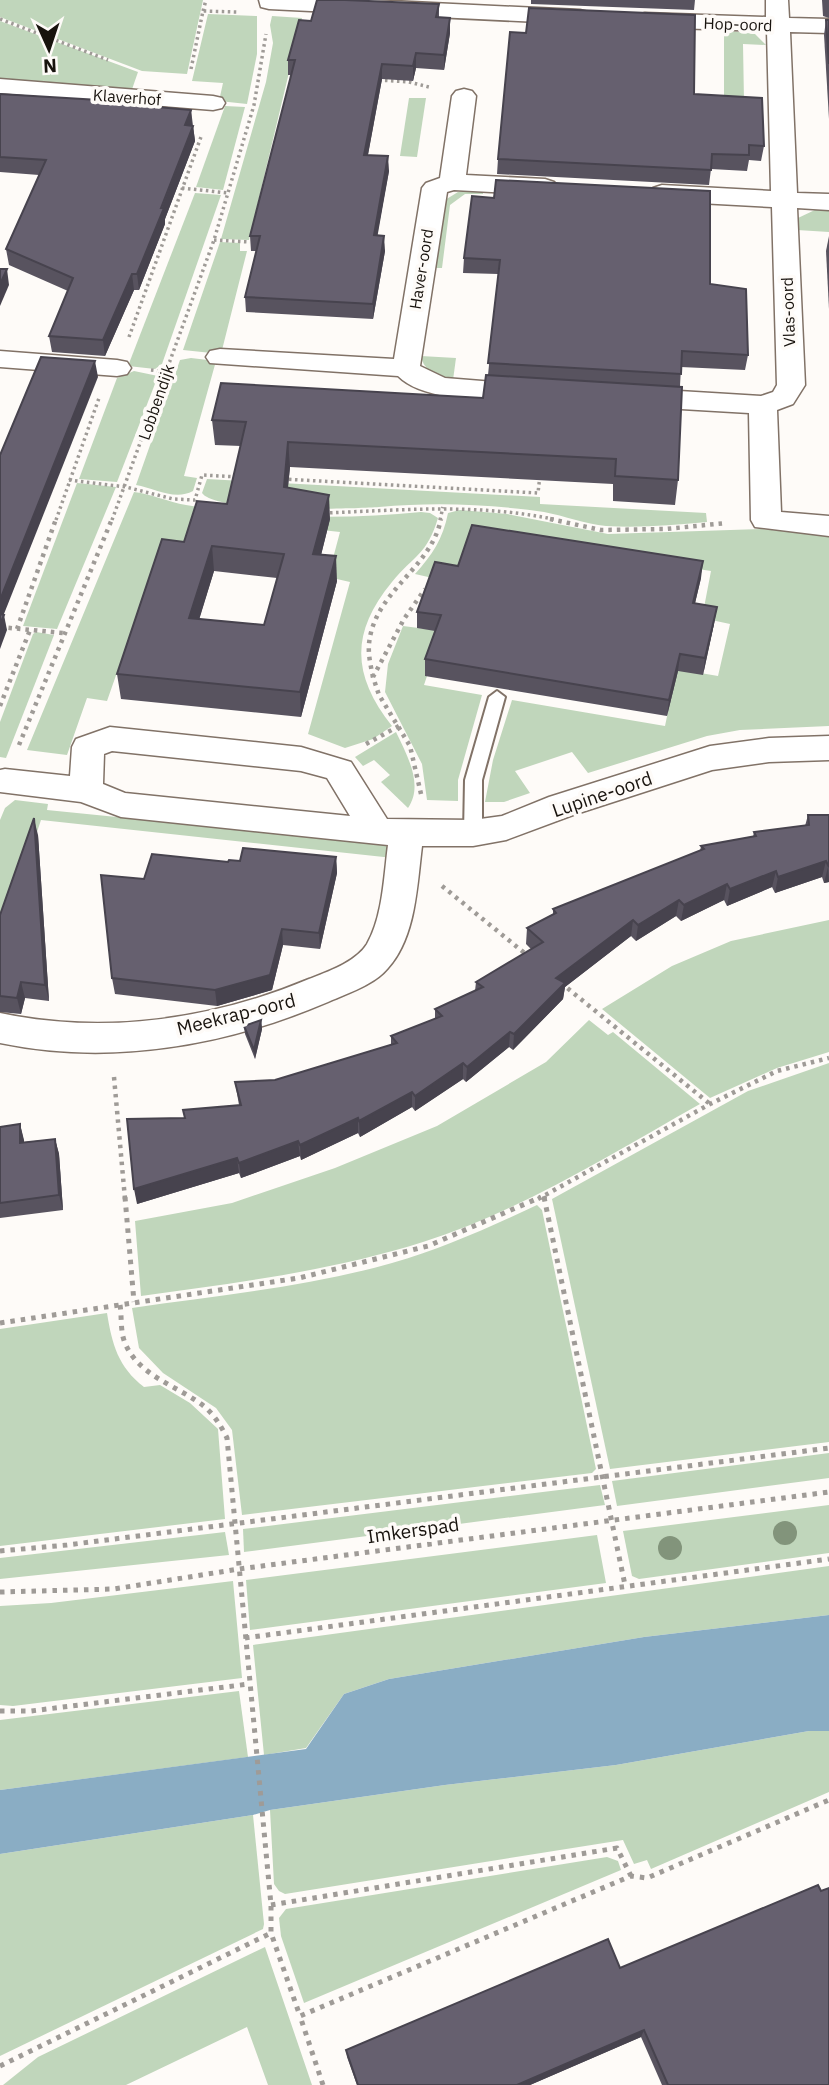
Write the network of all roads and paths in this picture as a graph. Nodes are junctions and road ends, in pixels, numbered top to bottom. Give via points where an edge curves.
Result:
1 (205, 0) edge
2 (269, 5) edge
3 (465, 6) edge
4 (203, 11) junction
5 (777, 12) edge
6 (599, 18) edge
7 (0, 19) edge
8 (626, 19) edge
9 (829, 26) edge
10 (189, 76) dead end
11 (370, 80) edge
12 (0, 86) edge
13 (464, 96) joint
14 (133, 98) junction
15 (213, 103) dead end
16 (452, 182) junction
17 (182, 188) dead end
18 (574, 188) edge
19 (642, 192) edge
20 (228, 193) junction
21 (784, 200) junction
22 (829, 202) edge
23 (214, 240) junction
24 (250, 242) edge
25 (220, 357) dead end
26 (0, 359) edge
27 (117, 368) dead end
28 (406, 368) junction
29 (559, 393) edge
30 (600, 396) edge
31 (763, 405) junction
32 (540, 468) edge
33 (242, 477) edge
34 (282, 479) edge
35 (69, 480) dead end
36 (126, 487) junction
37 (195, 500) junction
38 (207, 502) edge
39 (443, 507) junction
40 (318, 513) edge
41 (766, 520) junction
42 (829, 526) edge
43 (425, 589) edge
44 (0, 627) edge
45 (30, 630) junction
46 (63, 633) junction
47 (373, 677) junction
48 (498, 697) dead end
49 (0, 706) edge
50 (829, 748) edge
51 (5, 781) joint
52 (86, 790) junction
53 (391, 832) junction
54 (473, 833) junction
55 (399, 882) junction
56 (528, 956) edge
57 (560, 982) edge
58 (0, 1028) edge
59 (111, 1039) junction
60 (829, 1058) edge
61 (710, 1104) junction
62 (544, 1196) junction
63 (134, 1302) junction
64 (120, 1305) junction
65 (0, 1323) edge
66 (829, 1448) edge
67 (604, 1477) junction
68 (829, 1492) edge
69 (612, 1520) junction
70 (234, 1523) junction
71 (0, 1550) edge
72 (829, 1559) edge
73 (239, 1569) junction
74 (625, 1586) junction
75 (0, 1592) edge
76 (245, 1638) junction
77 (249, 1684) junction
78 (0, 1711) edge
79 (829, 1800) edge
80 (631, 1876) junction
81 (271, 1905) junction
82 (271, 1933) junction
83 (300, 2016) junction
84 (0, 2066) edge
85 (323, 2085) edge

1 - 4 path
2 - 3 street
2 - 4 path
2 - 20 path, Lobbendijk via 254,105
3 - 6 street
4 - 10 path
5 - 8 street, Hop-oord
5 - 9 street, Hop-oord
5 - 21 street, Vlas-oord
7 - 14 path via 142,73
11 - 13 path via 409,82
12 - 14 street, Klaverhof
13 - 16 street
14 - 15 street, Klaverhof
16 - 18 street
16 - 28 street, Haver-oord via 433,192
17 - 20 path
19 - 21 street
20 - 23 path, Lobbendijk
21 - 22 street
21 - 31 street, Vlas-oord via 792,385 783,398
23 - 24 path
23 - 36 path, Lobbendijk
25 - 28 street
26 - 27 street
28 - 29 street via 417,379 438,386
30 - 31 street
31 - 41 street
32 - 34 path via 538,494
33 - 37 path via 202,475
35 - 36 path
36 - 37 path
36 - 46 path, Lobbendijk
37 - 38 path
39 - 40 path
39 - 41 path via 501,509 601,530
39 - 47 path via 430,551 379,607 366,654
41 - 42 street
43 - 47 path
44 - 45 path
45 - 46 path
45 - 49 path
46 - 51 path, Lobbendijk
47 - 53 path via 376,692 396,720 420,774 421,800
48 - 54 lane via 475,768 469,802
50 - 54 street, Lupine-oord via 710,758 506,828
51 - 52 street, Lupine-oord
52 - 53 street, Lupine-oord via 121,805
52 - 53 street via 88,747 110,739 301,759 338,770
53 - 54 street, Lupine-oord
53 - 55 street, Meekrap-oord
55 - 56 path via 438,883
55 - 59 street, Meekrap-oord via 380,954 358,973 287,1005 202,1026
57 - 61 path
58 - 59 street, Meekrap-oord via 47,1037
59 - 63 path
60 - 61 path via 777,1071
61 - 62 path
62 - 63 path via 450,1238 371,1262 299,1278
62 - 67 path
63 - 64 path
64 - 65 path
64 - 70 path via 125,1343 135,1359 221,1422 227,1438
66 - 67 path
67 - 69 path
67 - 70 path
68 - 69 path, Imkerspad
69 - 73 path, Imkerspad
69 - 74 path
70 - 71 path
70 - 73 path
72 - 74 path
73 - 75 path, Imkerspad via 114,1589
73 - 76 path
74 - 76 path
76 - 77 path
77 - 78 path
77 - 81 path
79 - 80 path via 647,1878
80 - 81 path via 617,1848
80 - 83 path
81 - 82 path
82 - 83 path
82 - 84 path
83 - 85 path

